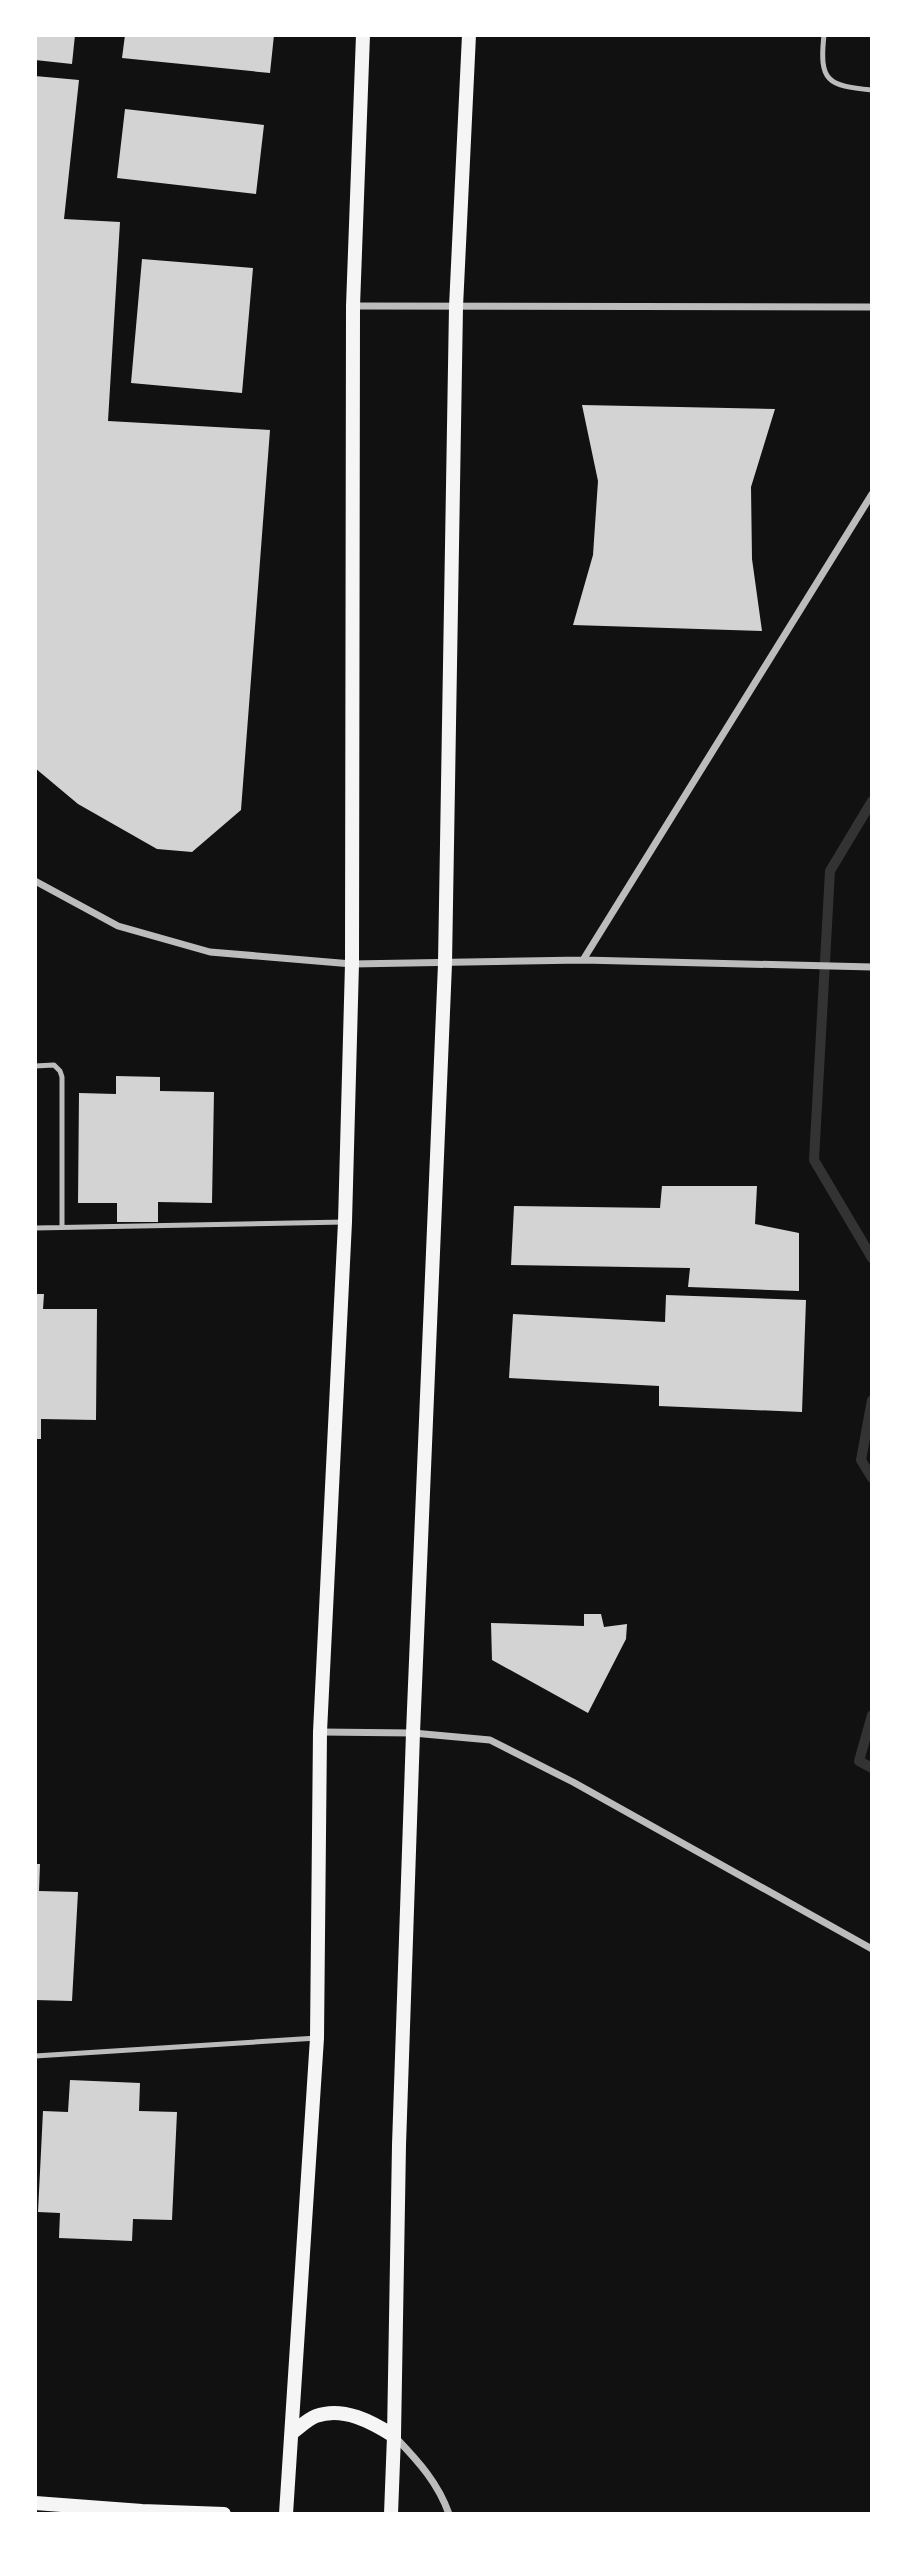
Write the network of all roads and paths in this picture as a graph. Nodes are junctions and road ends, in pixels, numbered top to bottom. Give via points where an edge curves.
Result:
1 (363, 35) edge
2 (469, 35) edge
3 (824, 35) edge
4 (872, 90) edge
5 (353, 306) junction
6 (456, 307) junction
7 (872, 307) edge
8 (872, 494) edge
9 (35, 881) edge
10 (583, 960) junction
11 (352, 964) junction
12 (445, 964) junction
13 (872, 967) edge
14 (35, 1066) edge
15 (345, 1222) junction
16 (62, 1227) junction
17 (35, 1228) edge
18 (320, 1732) junction
19 (413, 1733) junction
20 (872, 1949) edge
21 (317, 2039) junction
22 (35, 2056) edge
23 (293, 2432) junction
24 (394, 2436) junction
25 (35, 2503) edge
26 (224, 2514) edge
27 (286, 2514) edge
28 (390, 2514) edge
29 (449, 2514) edge

1 - 5 main road
2 - 6 main road
3 - 4 lane via 821,62 825,74 836,84
5 - 6 street
5 - 11 main road
6 - 7 street
6 - 12 main road
8 - 10 street
9 - 11 street via 118,926 210,952
10 - 12 street
10 - 13 street
11 - 12 street
11 - 15 main road
12 - 19 main road
14 - 16 lane via 54,1065 62,1077
15 - 16 lane
15 - 18 main road
16 - 17 lane
18 - 19 street
18 - 21 main road
19 - 20 street via 490,1740
19 - 24 main road
21 - 22 lane
21 - 23 main road
23 - 24 main road via 316,2416 344,2414 370,2421
23 - 27 main road
24 - 28 main road
24 - 29 street via 429,2473
25 - 26 main road

